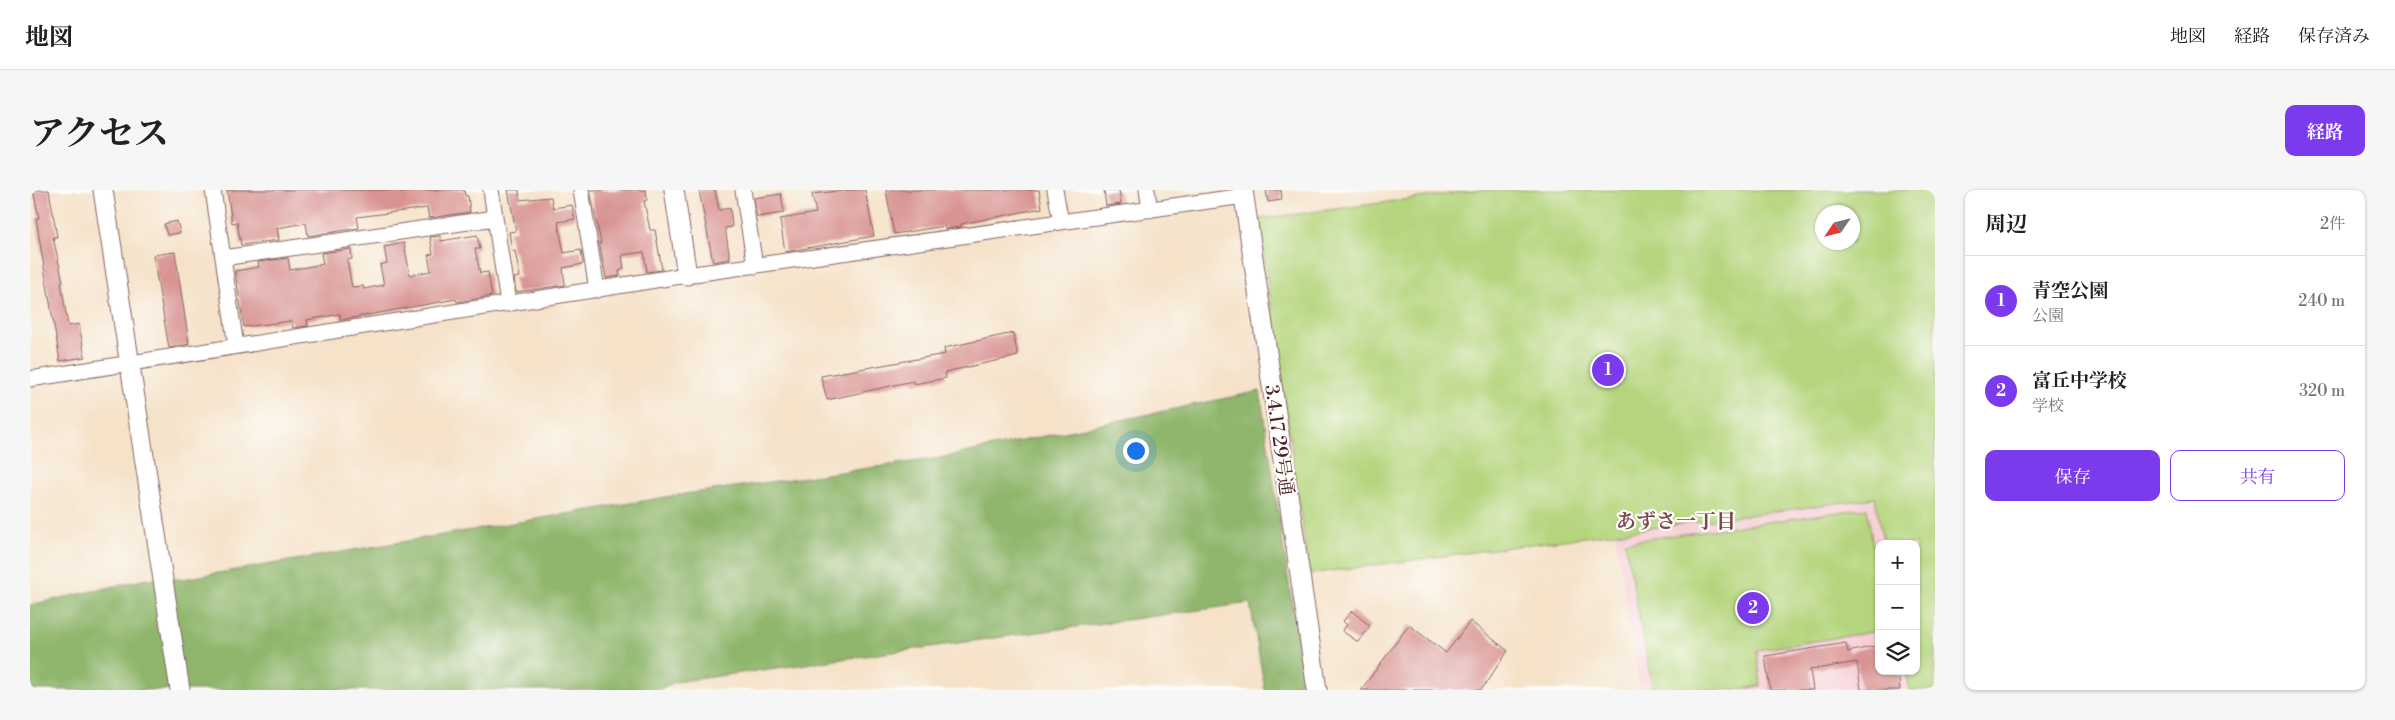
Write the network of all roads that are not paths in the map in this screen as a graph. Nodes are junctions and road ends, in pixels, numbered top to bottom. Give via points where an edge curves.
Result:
1 (103, 190) edge
2 (213, 190) edge
3 (491, 190) edge
4 (581, 190) edge
5 (674, 190) edge
6 (743, 190) edge
7 (1056, 190) edge
8 (1147, 190) edge
9 (1244, 193) edge
10 (1150, 210) junction
11 (495, 218) junction
12 (1060, 222) junction
13 (223, 258) junction
14 (755, 266) junction
15 (687, 275) junction
16 (596, 290) junction
17 (508, 304) junction
18 (236, 346) junction
19 (128, 363) junction
20 (30, 379) edge
21 (180, 690) edge
22 (1317, 690) edge

1 - 19 street
2 - 13 street
3 - 11 street
4 - 16 street
5 - 15 street
6 - 14 street
7 - 12 street
8 - 10 street
9 - 10 street
9 - 22 street, 3.4.17 29号通
10 - 12 street
11 - 13 street
11 - 17 street
12 - 14 street
13 - 18 street
14 - 15 street
15 - 16 street
16 - 17 street
17 - 18 street
18 - 19 street
19 - 20 street
19 - 21 street

